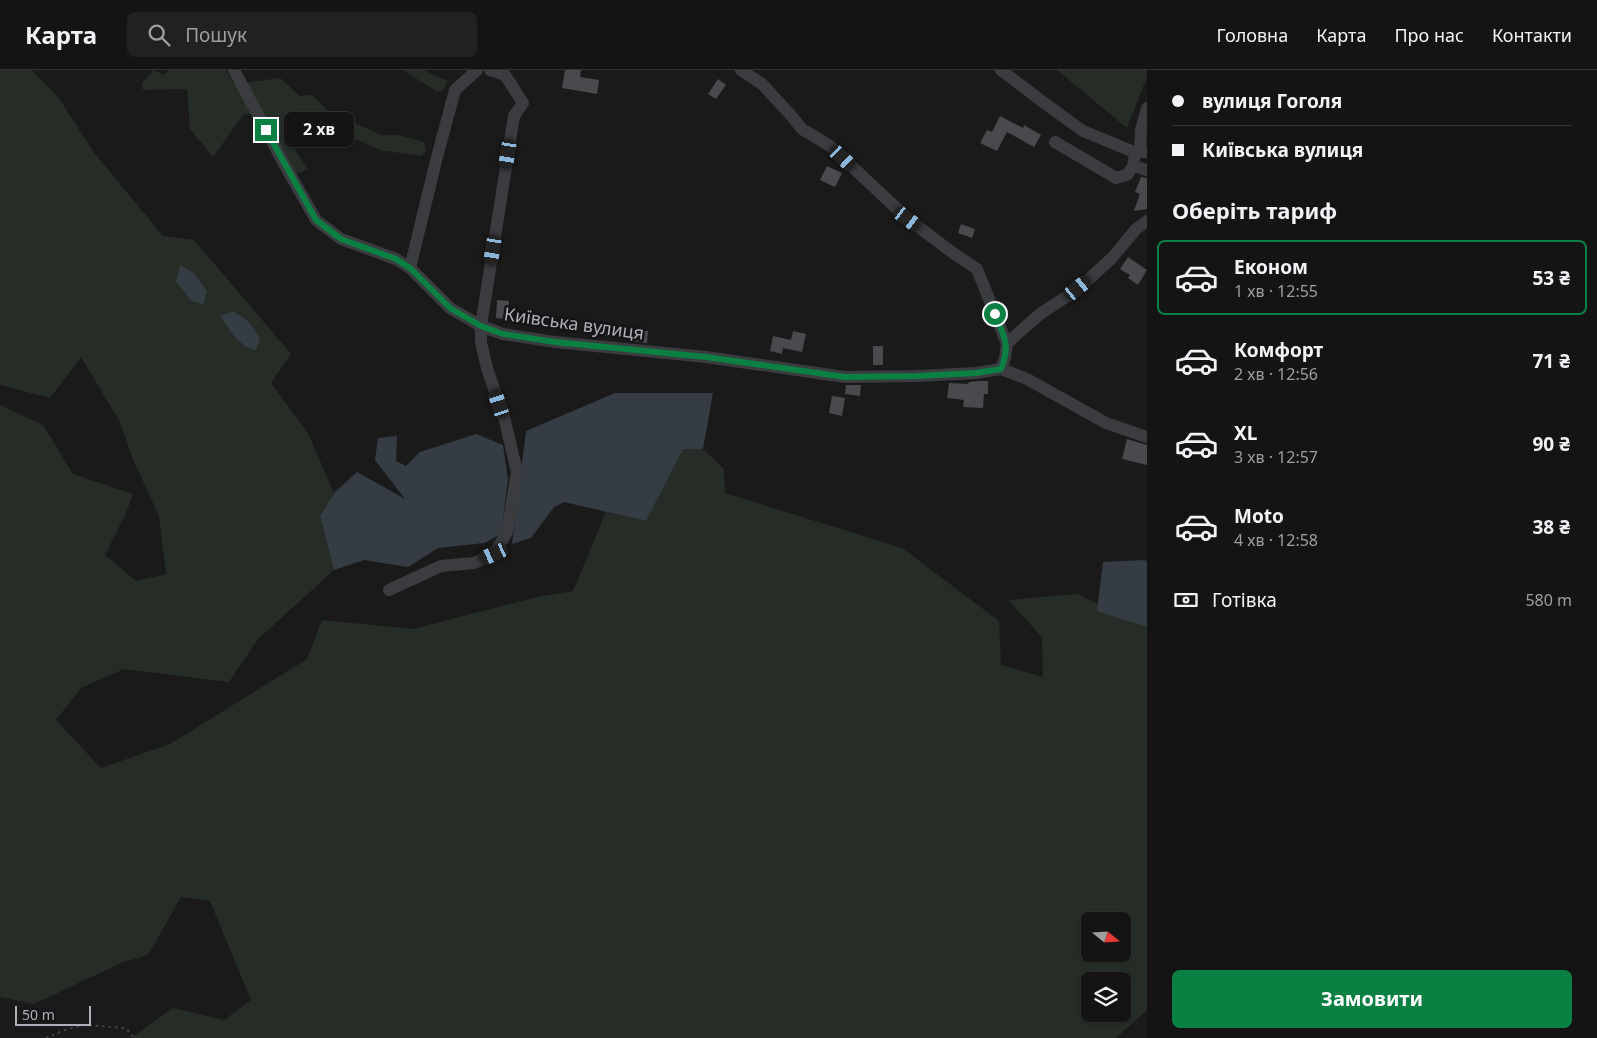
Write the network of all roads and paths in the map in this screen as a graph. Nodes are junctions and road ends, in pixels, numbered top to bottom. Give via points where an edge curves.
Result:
1 (234, 70) edge
2 (477, 70) edge
3 (490, 70) edge
4 (741, 70) edge
5 (1001, 70) edge
6 (1147, 108) edge
7 (1055, 142) dead end
8 (1140, 152) edge
9 (1133, 166) junction
10 (1147, 170) edge
11 (1147, 221) edge
12 (410, 268) junction
13 (481, 326) junction
14 (1007, 344) junction
15 (1001, 369) junction
16 (1147, 437) edge
17 (388, 590) dead end
18 (46, 1038) edge
19 (134, 1038) edge

1 - 12 street, Київська вулиця via 316,220 341,239 396,259
2 - 12 street via 455,90
3 - 13 street via 505,75 522,103 514,116
4 - 14 street via 762,84 802,129 830,146 908,219 977,269
5 - 8 street via 1083,130
6 - 8 street
7 - 9 street via 1116,178 1127,175
8 - 9 street
9 - 10 street
11 - 14 street via 1089,279 1040,314
12 - 13 street, Київська вулиця via 450,308
13 - 15 street, Київська вулиця via 503,334 555,342 706,357 845,377 976,373
13 - 17 street via 481,342 516,472 507,532 494,554 474,563 441,566
14 - 15 street
15 - 16 street via 1027,379 1106,423
18 - 19 path via 83,1025 126,1028

